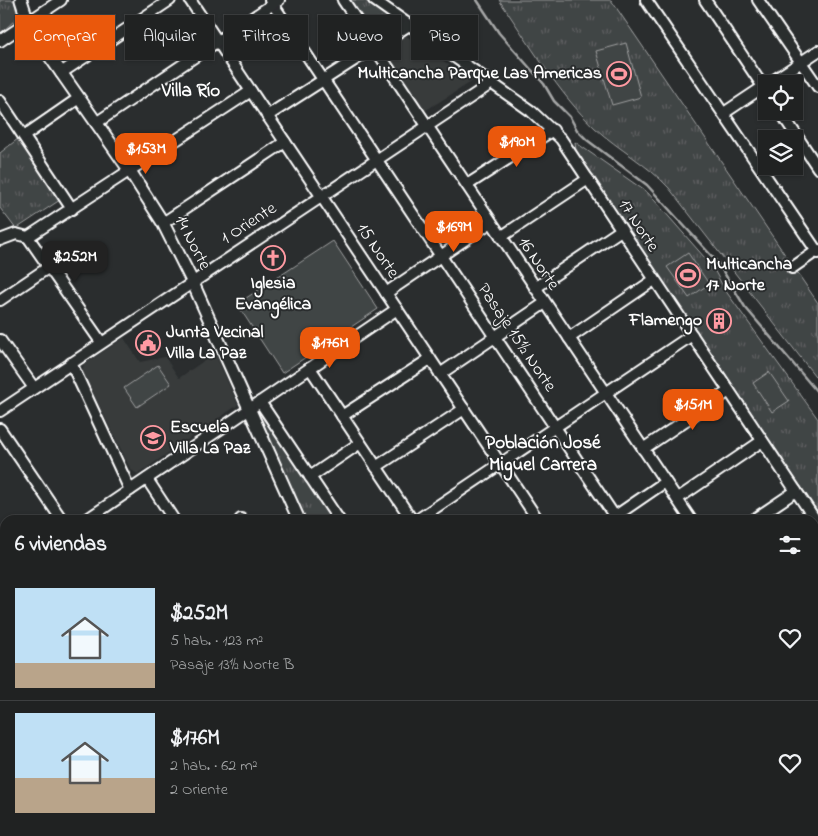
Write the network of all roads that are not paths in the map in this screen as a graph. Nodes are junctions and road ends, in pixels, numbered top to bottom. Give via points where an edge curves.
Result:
1 (22, 0) edge
2 (61, 0) edge
3 (170, 0) edge
4 (190, 0) edge
5 (343, 0) edge
6 (374, 0) edge
7 (646, 0) edge
8 (705, 0) edge
9 (758, 0) edge
10 (274, 1) edge
11 (25, 15) edge
12 (39, 15) edge
13 (353, 15) edge
14 (409, 25) junction
15 (401, 30) edge
16 (15, 31) edge
17 (0, 41) edge
18 (217, 41) junction
19 (818, 51) edge
20 (52, 60) edge
21 (352, 60) edge
22 (383, 60) edge
23 (801, 62) junction
24 (61, 73) junction
25 (783, 75) edge
26 (758, 76) edge
27 (323, 79) junction
28 (492, 83) junction
29 (818, 87) edge
30 (251, 91) junction
31 (758, 92) edge
32 (79, 98) junction
33 (0, 101) edge
34 (724, 113) junction
35 (267, 116) junction
36 (786, 120) edge
37 (96, 123) junction
38 (427, 126) junction
39 (553, 130) junction
40 (24, 136) junction
41 (285, 142) junction
42 (377, 159) junction
43 (818, 168) edge
44 (130, 171) junction
45 (588, 179) junction
46 (467, 185) junction
47 (321, 196) junction
48 (72, 209) junction
49 (491, 222) junction
50 (163, 223) junction
51 (621, 230) junction
52 (28, 237) junction
53 (501, 237) junction
54 (0, 240) edge
55 (817, 251) edge
56 (441, 256) junction
57 (49, 267) junction
58 (792, 268) dead end
59 (654, 280) junction
60 (192, 281) junction
61 (535, 288) junction
62 (386, 293) junction
63 (0, 300) edge
64 (545, 303) junction
65 (397, 309) junction
66 (692, 335) junction
67 (495, 337) junction
68 (569, 338) junction
69 (0, 340) edge
70 (101, 342) junction
71 (430, 358) junction
72 (71, 363) junction
73 (310, 368) junction
74 (440, 374) junction
75 (34, 388) junction
76 (729, 391) junction
77 (605, 393) junction
78 (260, 402) junction
79 (464, 409) junction
80 (249, 410) junction
81 (0, 411) edge
82 (342, 416) junction
83 (555, 427) junction
84 (0, 428) edge
85 (762, 441) junction
86 (360, 443) junction
87 (643, 449) junction
88 (500, 464) junction
89 (376, 467) junction
90 (310, 477) junction
91 (147, 479) junction
92 (665, 482) junction
93 (130, 490) junction
94 (796, 491) junction
95 (677, 500) junction
96 (59, 515) edge
97 (93, 515) edge
98 (171, 515) edge
99 (297, 515) edge
100 (335, 515) edge
101 (409, 515) edge
102 (424, 515) edge
103 (534, 515) edge
104 (611, 515) edge
105 (620, 515) edge
106 (688, 515) edge
107 (760, 515) edge
108 (812, 515) edge

1 - 11 street, 14 Norte
2 - 12 street
3 - 24 street
4 - 18 street, 15 Norte
5 - 13 street, 16 Norte
6 - 14 street, 17 Norte
7 - 34 street
8 - 26 street
9 - 23 street
10 - 18 street
10 - 27 street, Pasaje 15½ Norte
14 - 15 street
14 - 28 street, 17 Norte
16 - 17 street
18 - 30 street, 15 Norte
18 - 37 street
19 - 23 street
20 - 24 street, 14 Norte
21 - 27 street
22 - 38 street, 16 Norte
23 - 25 street
23 - 29 street
24 - 32 street, 14 Norte
27 - 35 street
27 - 42 street, Pasaje 15½ Norte
28 - 38 street, 1 Oriente
28 - 39 street, 17 Norte via 539,116
30 - 35 street, 15 Norte
30 - 44 street
31 - 34 street
32 - 37 street, 14 Norte
32 - 40 street
33 - 40 street
34 - 55 street
35 - 41 street, 15 Norte
36 - 43 street
37 - 44 street, 14 Norte
38 - 42 street, 1 Oriente
38 - 46 street, 16 Norte
39 - 45 street, 17 Norte
39 - 46 street
40 - 48 street
41 - 47 street, 15 Norte
41 - 50 street
42 - 47 street, 1 Oriente
42 - 56 street, Pasaje 15½ Norte
44 - 48 street
44 - 50 street, 14 Norte
45 - 51 street, 17 Norte
45 - 53 street
46 - 49 street, 16 Norte
47 - 60 street, 1 Oriente
47 - 62 street, 15 Norte
48 - 52 street
49 - 53 street, 16 Norte
49 - 56 street
50 - 60 street, 14 Norte
51 - 59 street, 17 Norte
51 - 61 street
52 - 54 street via 16,234
52 - 57 street
53 - 61 street, 16 Norte
55 - 58 street
56 - 62 street
56 - 67 street, Pasaje 15½ Norte
57 - 63 street
57 - 70 street
59 - 66 street, 17 Norte
59 - 68 street
60 - 70 street, 1 Oriente
60 - 80 street, 14 Norte
61 - 64 street, 16 Norte
62 - 65 street, 15 Norte
64 - 67 street
64 - 68 street, 16 Norte
65 - 71 street, 15 Norte
65 - 73 street
66 - 76 street, 17 Norte
66 - 77 street
67 - 74 street
67 - 83 street, Pasaje 15½ Norte
68 - 77 street, 16 Norte
69 - 75 street
70 - 72 street, 1 Oriente
71 - 74 street, 15 Norte
71 - 82 street
72 - 75 street, 1 Oriente
72 - 93 street
73 - 78 street
73 - 82 street
74 - 79 street, 15 Norte
75 - 81 street, 1 Oriente
76 - 85 street, 17 Norte
76 - 87 street
77 - 83 street
77 - 87 street, 16 Norte
78 - 80 street
78 - 90 street
79 - 88 street, 15 Norte
79 - 89 street
80 - 91 street
80 - 99 street, 14 Norte
82 - 86 street
83 - 88 street
83 - 104 street, Pasaje 15½ Norte
84 - 96 street
85 - 94 street, 17 Norte
85 - 95 street
86 - 89 street
86 - 90 street
87 - 92 street, 16 Norte
88 - 102 street
88 - 103 street, 15 Norte
89 - 101 street
90 - 100 street
91 - 93 street
91 - 98 street
92 - 95 street, 16 Norte
92 - 105 street
93 - 97 street
94 - 107 street
94 - 108 street, 17 Norte
95 - 106 street, 16 Norte

